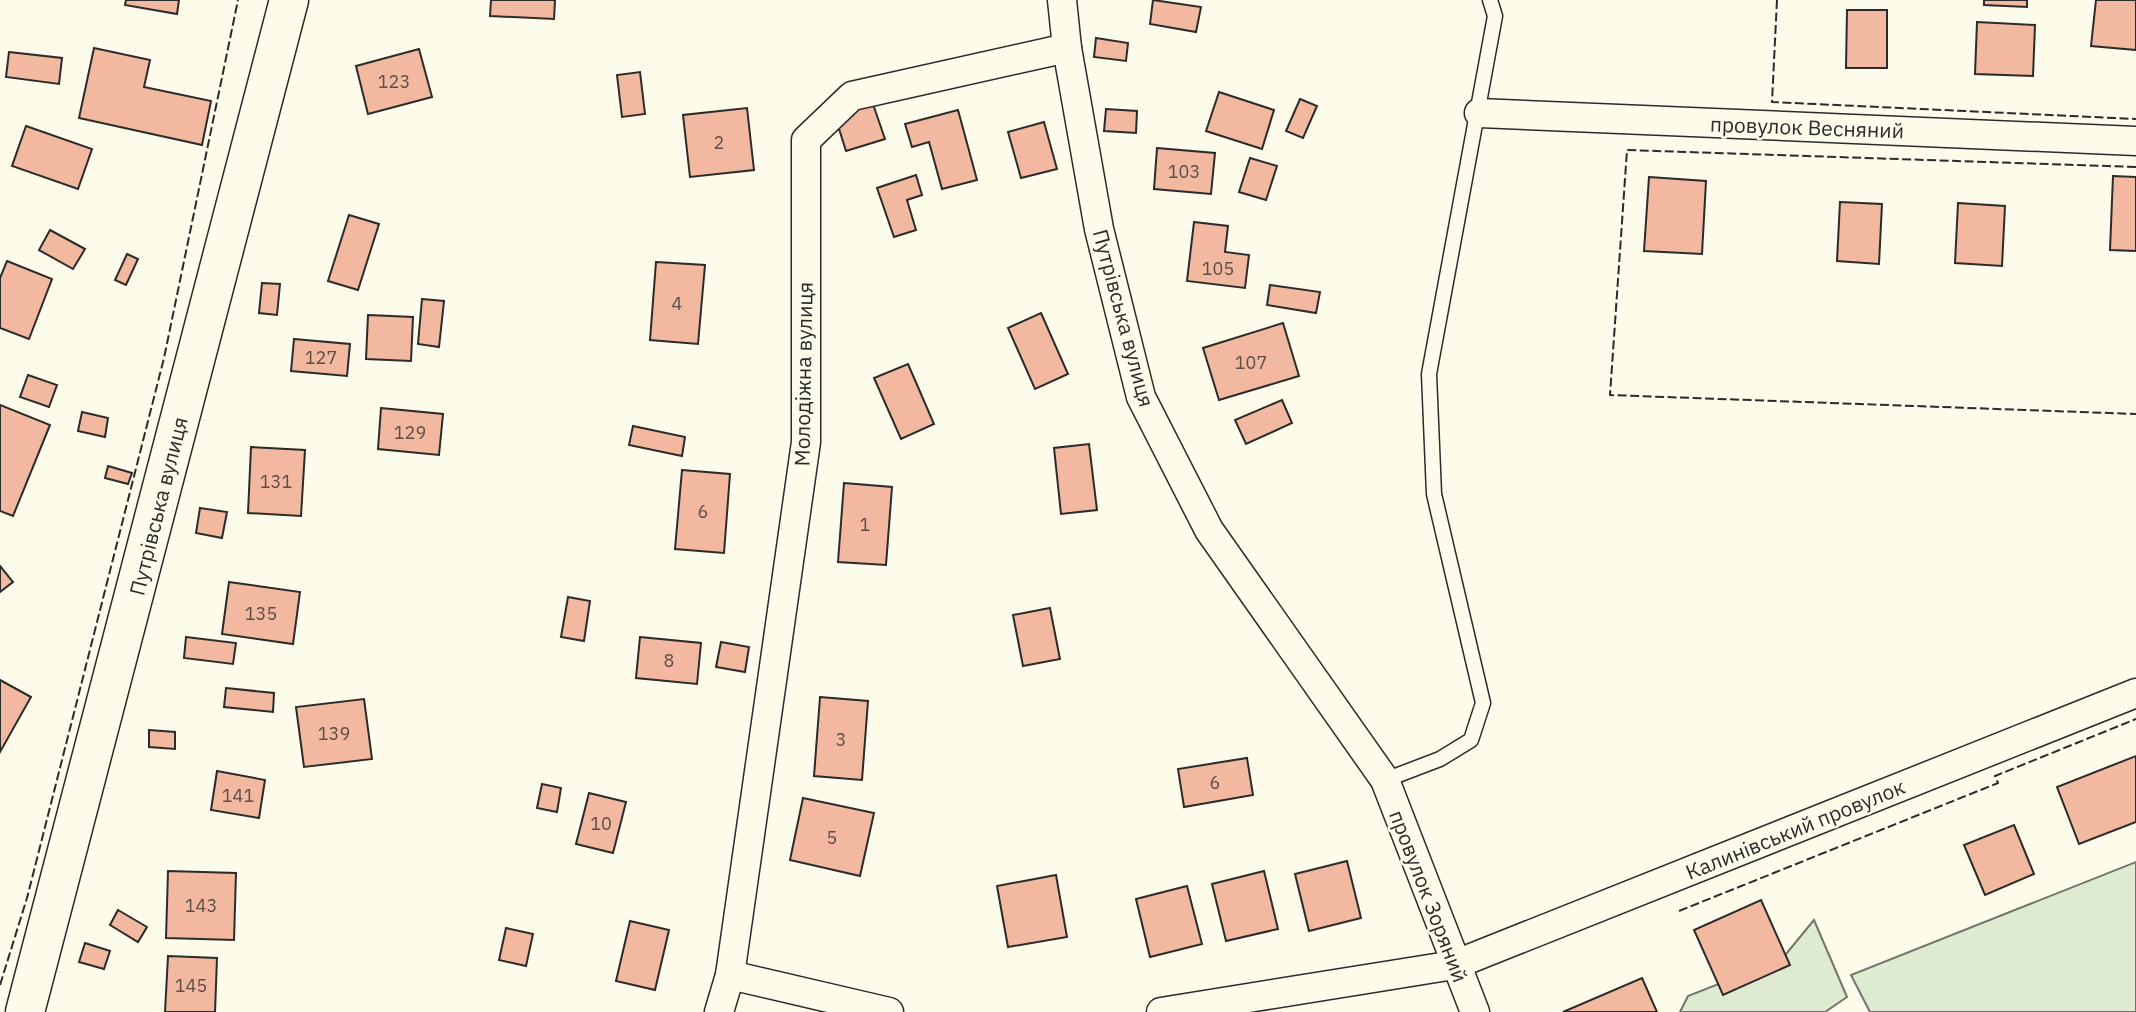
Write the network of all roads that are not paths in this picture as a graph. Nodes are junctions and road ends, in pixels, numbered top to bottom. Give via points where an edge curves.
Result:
1 (289, 0) edge
2 (1062, 0) edge
3 (1490, 0) edge
4 (1067, 48) junction
5 (1479, 113) junction
6 (2136, 141) edge
7 (2136, 694) edge
8 (1385, 780) junction
9 (1454, 965) junction
10 (730, 975) junction
11 (26, 1012) edge
12 (719, 1012) edge
13 (889, 1012) edge
14 (1161, 1012) edge
15 (1475, 1012) edge

1 - 11 main road, Путрівська вулиця
2 - 4 street, Путрівська вулиця
3 - 5 lane via 1495,16
4 - 8 street, Путрівська вулиця via 1099,229 1141,397 1209,530
4 - 10 street, Молодіжна вулиця via 852,96 806,140 806,442
5 - 6 street, провулок Весняний
5 - 8 lane via 1429,374 1434,494 1483,704 1471,740 1440,759
7 - 9 street, Калинівський провулок
8 - 9 street, провулок Зоряний
9 - 14 street, Калинівський провулок
9 - 15 street, провулок Зоряний
10 - 12 street, Молодіжна вулиця
10 - 13 street

